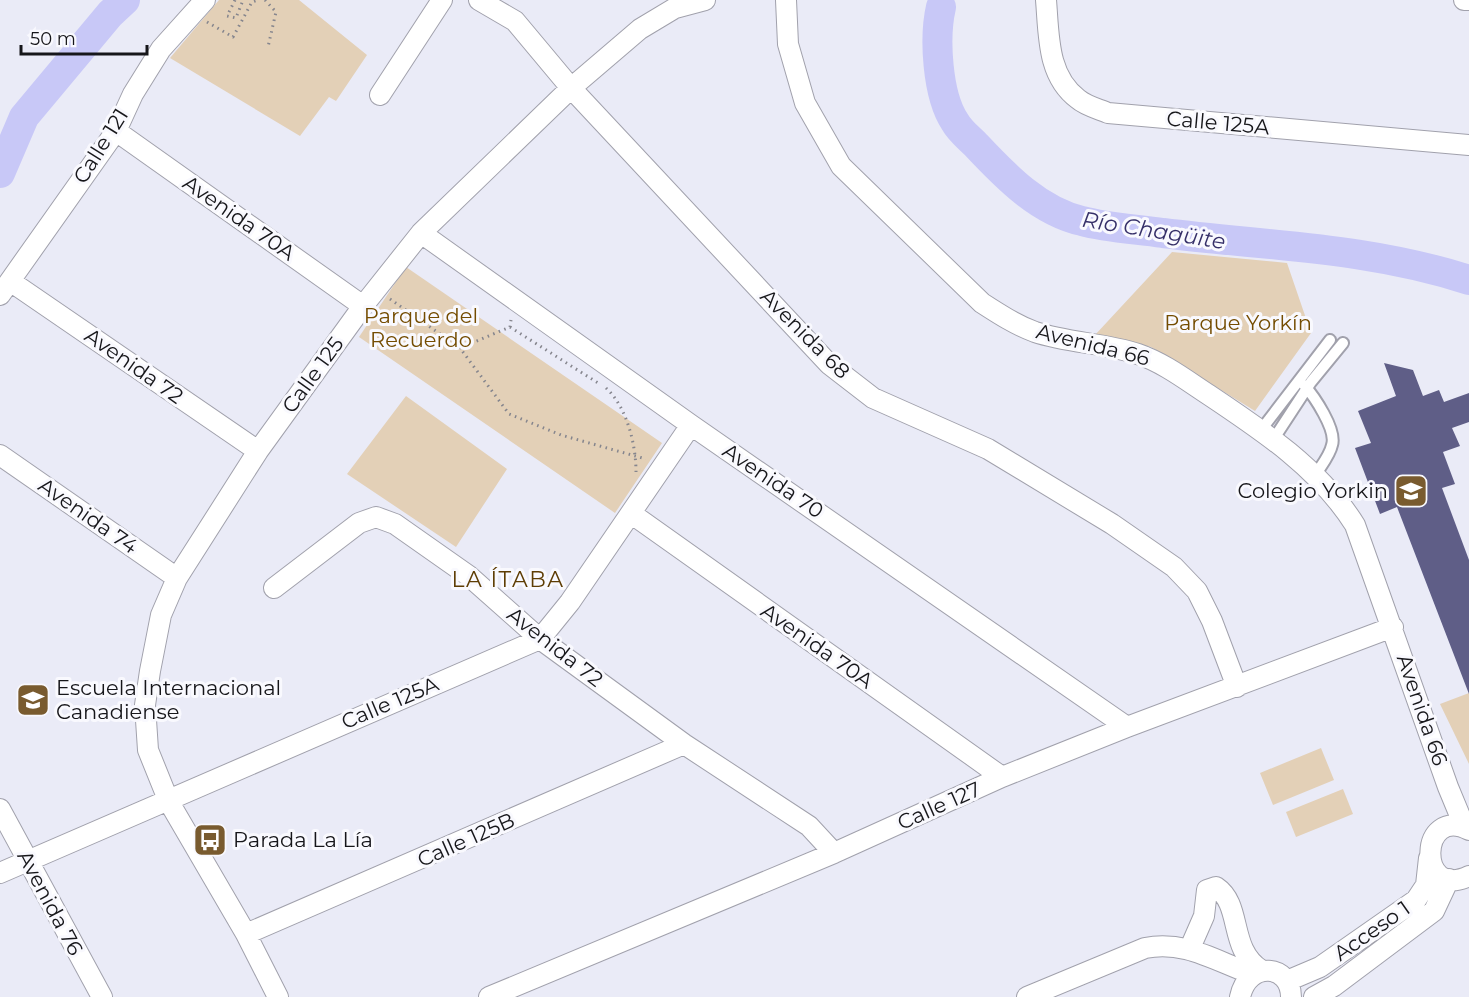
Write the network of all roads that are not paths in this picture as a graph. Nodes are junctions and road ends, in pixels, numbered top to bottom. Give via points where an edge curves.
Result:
1 (442, 0) edge
2 (479, 0) edge
3 (705, 0) edge
4 (786, 0) edge
5 (1046, 0) edge
6 (1464, 0) edge
7 (1469, 0) edge
8 (675, 4) edge
9 (203, 10) edge
10 (572, 88) junction
11 (380, 95) dead end
12 (116, 131) junction
13 (1469, 145) edge
14 (421, 233) junction
15 (5, 288) edge
16 (363, 306) junction
17 (1330, 340) dead end
18 (1342, 343) dead end
19 (1300, 380) junction
20 (1309, 390) junction
21 (691, 425) junction
22 (1267, 435) junction
23 (258, 451) junction
24 (0, 455) edge
25 (1316, 474) junction
26 (637, 506) junction
27 (177, 578) junction
28 (274, 588) dead end
29 (1393, 627) junction
30 (540, 639) junction
31 (1237, 687) junction
32 (1127, 727) junction
33 (684, 744) junction
34 (1002, 777) junction
35 (1448, 787) junction
36 (169, 802) junction
37 (0, 809) edge
38 (1467, 829) edge
39 (1439, 832) junction
40 (834, 853) junction
41 (1429, 858) junction
42 (28, 862) junction
43 (0, 873) edge
44 (1463, 878) edge
45 (246, 934) junction
46 (1190, 948) junction
47 (1225, 965) junction
48 (1257, 972) junction
49 (1289, 989) edge
50 (102, 997) edge
51 (278, 997) edge
52 (489, 997) edge
53 (1027, 997) edge
54 (1240, 997) edge
55 (1314, 997) edge

1 - 11 street
2 - 10 street, Avenida 68 via 515,21
3 - 8 street, Calle 125
4 - 22 street, Avenida 66 via 788,44 805,103 841,166 982,303 1035,332 1135,353 1160,363
5 - 13 street, Calle 125A via 1051,55 1060,81 1079,100 1108,113
6 - 7 street
8 - 10 street, Calle 125
9 - 12 street, Calle 121 via 161,49 132,94
10 - 14 street, Calle 125
10 - 31 street, Avenida 68 via 829,364 873,398 988,449 1112,524 1174,567 1197,591
12 - 15 street, Calle 121
12 - 16 street, Avenida 70A
14 - 16 street, Calle 125
14 - 21 street, Avenida 70
15 - 23 street, Avenida 72
16 - 23 street, Calle 125
17 - 19 lane
18 - 20 lane
19 - 20 lane
19 - 22 lane
20 - 22 lane
20 - 25 lane via 1318,401 1333,444
21 - 26 street, Calle 125A
21 - 32 street, Avenida 70
22 - 25 street, Avenida 66
23 - 27 street, Calle 125
24 - 27 street, Avenida 74
25 - 29 street, Avenida 66 via 1355,525
26 - 30 street, Calle 125A via 570,603
26 - 34 street, Avenida 70A
27 - 36 street, Calle 125 via 161,615 146,705 148,750
28 - 30 street, Avenida 72 via 359,523 376,517 395,524 469,576
29 - 31 street, Calle 127
29 - 35 street, Avenida 66
30 - 33 street, Avenida 72
30 - 36 street, Calle 125A via 314,735
31 - 32 street, Calle 127
32 - 34 street, Calle 127
33 - 40 street, Avenida 72 via 809,826
33 - 45 street, Calle 125B
34 - 40 street, Calle 127
35 - 38 street, Avenida 66
35 - 39 street, Avenida 66
36 - 42 street, Calle 125A
36 - 45 street
37 - 42 street, Avenida 76
38 - 39 street via 1456,826
39 - 41 street, Avenida 66 via 1431,843
40 - 52 street, Calle 127
41 - 44 street via 1436,872
41 - 49 street, Acceso 1 via 1426,885 1416,900
42 - 43 street, Calle 125A
42 - 50 street, Avenida 76
44 - 55 street, Acceso 1 via 1434,910
45 - 51 street
46 - 47 street, Acceso 1
46 - 48 street, Acceso 1 via 1204,916 1207,890 1216,887 1227,898 1244,954
46 - 53 street, Acceso 1 via 1145,948
47 - 48 street, Acceso 1
47 - 54 street
48 - 49 street, Acceso 1 via 1271,971
48 - 54 street via 1243,984

